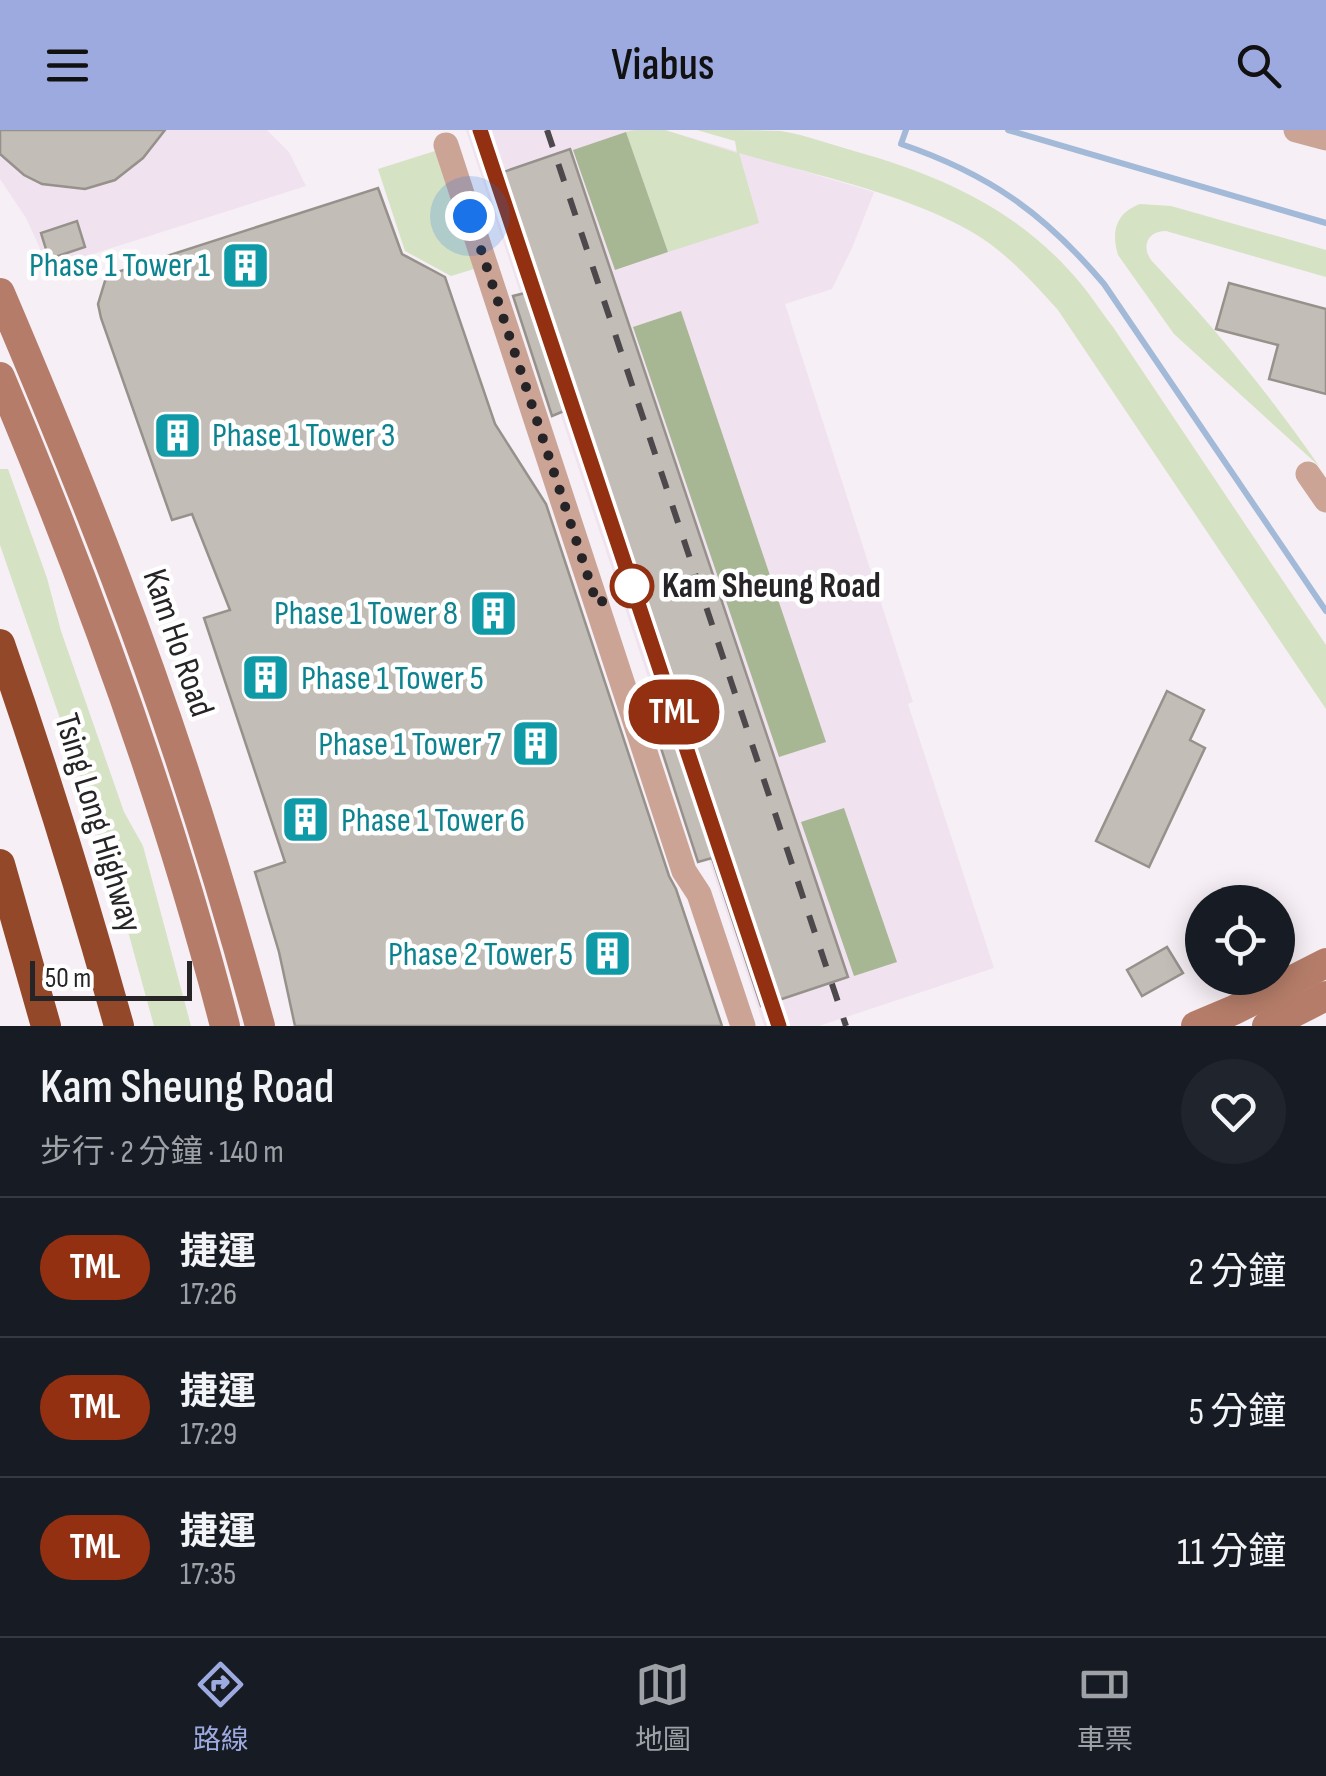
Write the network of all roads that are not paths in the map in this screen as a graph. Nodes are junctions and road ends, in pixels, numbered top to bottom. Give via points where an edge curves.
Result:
1 (1296, 130) edge
2 (1326, 138) edge
3 (446, 144) dead end
4 (0, 293) edge
5 (0, 377) edge
6 (1308, 474) dead end
7 (1326, 500) edge
8 (0, 644) edge
9 (0, 864) edge
10 (1326, 963) edge
11 (1314, 1008) edge
12 (46, 1026) edge
13 (119, 1026) edge
14 (225, 1026) edge
15 (260, 1026) edge
16 (743, 1026) edge
17 (1196, 1026) edge
18 (1267, 1026) edge

1 - 2 street
3 - 16 street via 684,870
4 - 15 main road, Kam Ho Road via 116,577 199,816
5 - 14 main road, Kam Ho Road via 123,694
6 - 7 street
8 - 13 highway, Tsing Long Highway
9 - 12 highway
10 - 17 main road
11 - 18 main road

